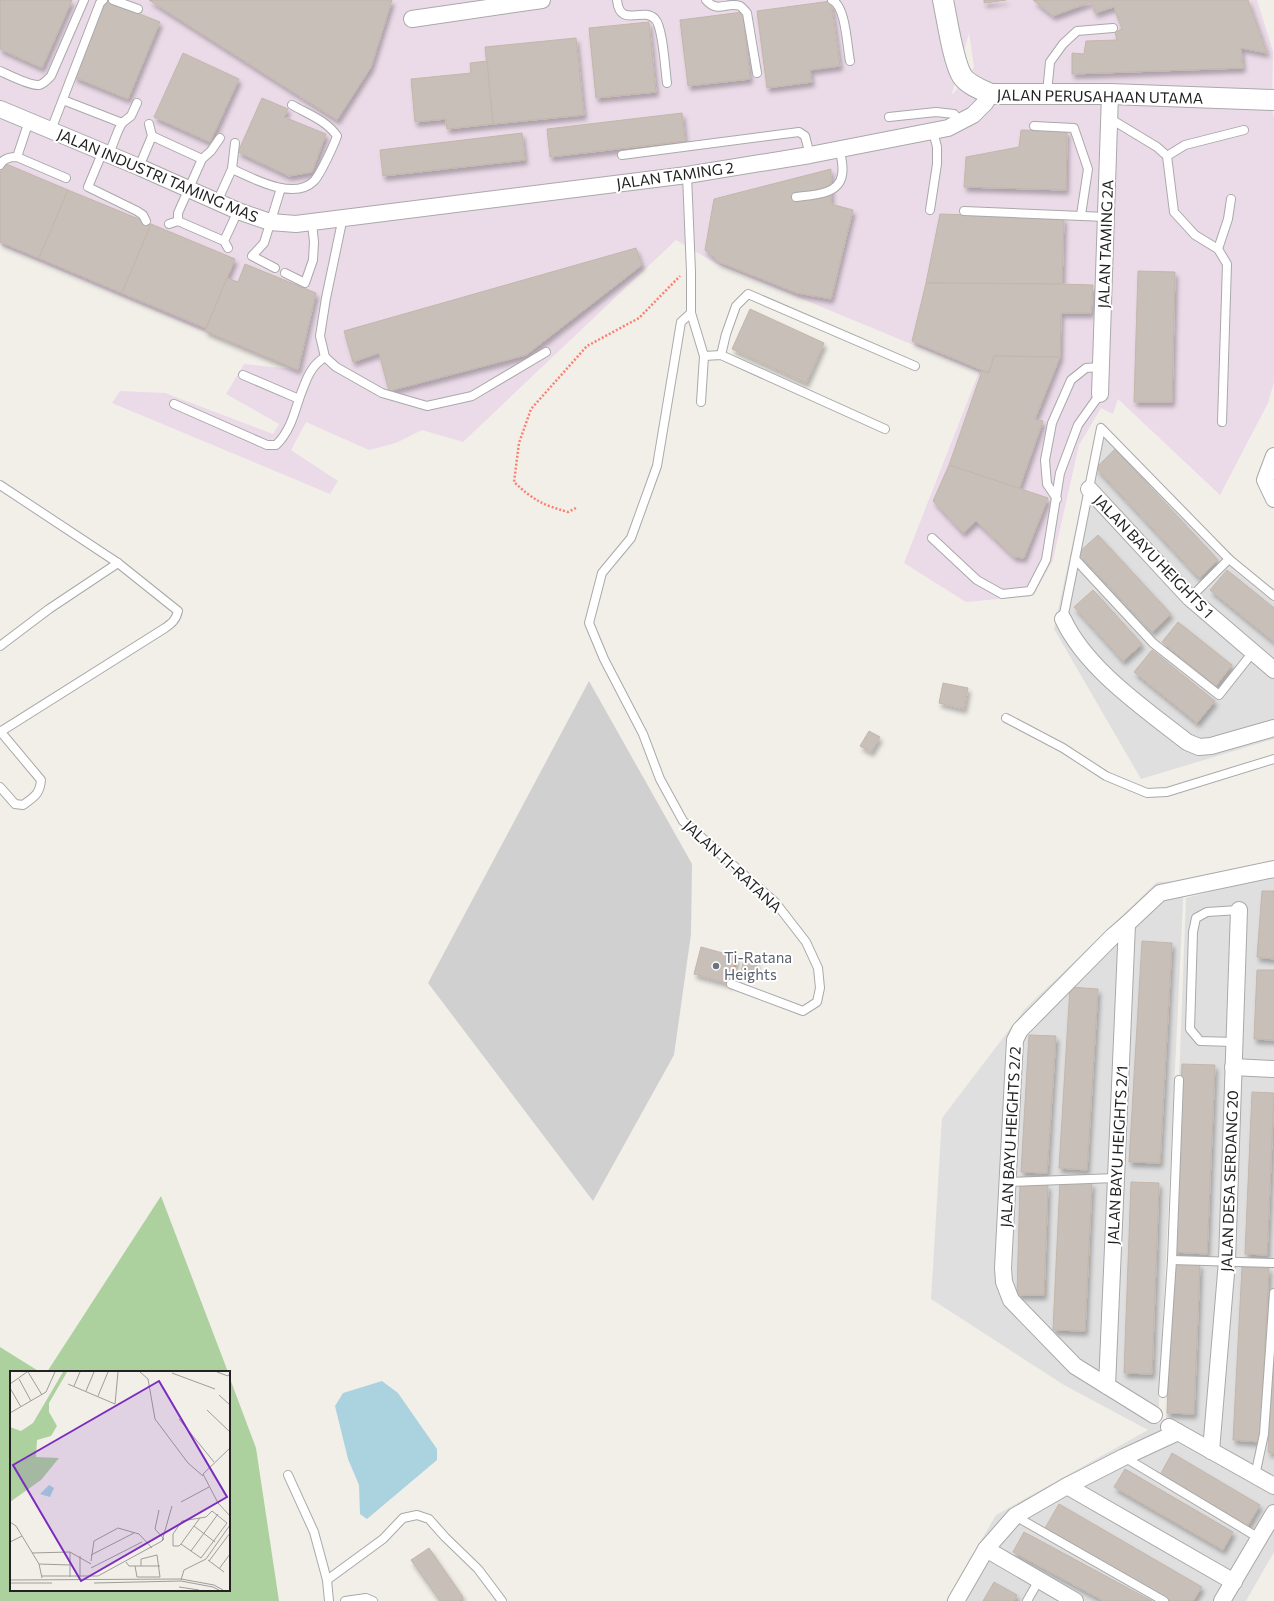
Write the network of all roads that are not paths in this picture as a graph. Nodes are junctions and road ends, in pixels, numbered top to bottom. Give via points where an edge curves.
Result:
1 (84, 0) edge
2 (103, 0) edge
3 (113, 0) edge
4 (542, 0) edge
5 (617, 0) edge
6 (706, 0) edge
7 (832, 0) edge
8 (943, 0) edge
9 (138, 9) dead end
10 (412, 19) dead end
11 (1113, 28) dead end
12 (850, 61) dead end
13 (0, 71) edge
14 (757, 73) dead end
15 (667, 82) dead end
16 (1047, 93) junction
17 (991, 94) junction
18 (1110, 94) junction
19 (63, 100) junction
20 (1274, 100) edge
21 (137, 103) dead end
22 (292, 105) dead end
23 (1, 111) edge
24 (889, 117) dead end
25 (1109, 118) junction
26 (29, 121) junction
27 (961, 122) junction
28 (122, 123) junction
29 (149, 124) dead end
30 (1034, 126) dead end
31 (51, 130) junction
32 (1244, 130) dead end
33 (933, 131) junction
34 (152, 136) junction
35 (220, 138) dead end
36 (235, 143) dead end
37 (840, 150) junction
38 (106, 153) junction
39 (622, 155) dead end
40 (810, 156) junction
41 (1167, 156) junction
42 (17, 157) junction
43 (202, 159) junction
44 (0, 165) edge
45 (139, 167) junction
46 (232, 169) junction
47 (687, 174) junction
48 (66, 178) dead end
49 (281, 188) junction
50 (189, 189) junction
51 (796, 197) dead end
52 (1231, 199) dead end
53 (217, 202) junction
54 (930, 210) dead end
55 (238, 211) junction
56 (964, 211) dead end
57 (1081, 215) junction
58 (1106, 216) junction
59 (343, 217) junction
60 (146, 220) dead end
61 (178, 221) junction
62 (270, 222) junction
63 (312, 222) junction
64 (169, 224) dead end
65 (1218, 249) junction
66 (275, 268) dead end
67 (285, 273) dead end
68 (690, 313) junction
69 (546, 352) dead end
70 (721, 355) junction
71 (704, 356) junction
72 (325, 357) junction
73 (916, 366) dead end
74 (1100, 367) junction
75 (243, 375) dead end
76 (1100, 394) joint
77 (299, 399) junction
78 (702, 402) dead end
79 (174, 404) dead end
80 (1222, 422) dead end
81 (886, 429) dead end
82 (1274, 456) edge
83 (0, 485) edge
84 (1089, 489) junction
85 (1057, 499) junction
86 (1274, 499) edge
87 (932, 538) dead end
88 (1075, 559) junction
89 (1229, 559) junction
90 (118, 563) junction
91 (1274, 596) edge
92 (1190, 598) junction
93 (1063, 619) joint
94 (0, 646) edge
95 (1253, 652) junction
96 (1274, 670) edge
97 (1006, 718) dead end
98 (1274, 728) edge
99 (0, 732) edge
100 (1274, 760) edge
101 (0, 787) edge
102 (1274, 869) edge
103 (1239, 910) joint
104 (1127, 924) junction
105 (731, 984) road end
106 (1234, 1042) junction
107 (1233, 1068) junction
108 (1274, 1070) edge
109 (1179, 1080) dead end
110 (1116, 1178) junction
111 (1007, 1182) junction
112 (1172, 1260) junction
113 (1227, 1261) junction
114 (1274, 1263) edge
115 (1274, 1293) edge
116 (1107, 1386) junction
117 (1163, 1393) dead end
118 (1154, 1416) dead end
119 (1211, 1451) junction
120 (1124, 1457) junction
121 (288, 1475) dead end
122 (1255, 1476) junction
123 (1067, 1486) junction
124 (1274, 1486) edge
125 (1274, 1513) edge
126 (1015, 1516) junction
127 (1259, 1538) junction
128 (986, 1549) junction
129 (327, 1580) junction
130 (1039, 1580) junction
131 (1234, 1582) junction
132 (329, 1601) edge
133 (346, 1601) edge
134 (374, 1601) edge
135 (502, 1601) edge
136 (956, 1601) edge
137 (1027, 1601) edge
138 (1075, 1601) edge
139 (1164, 1601) edge
140 (1222, 1601) edge

1 - 13 lane via 51,76 45,82 38,85 30,84
2 - 19 lane
3 - 9 lane
4 - 10 street
5 - 15 lane via 622,14 648,14 655,18 660,26
6 - 14 lane via 718,7 740,6 747,13
7 - 12 lane via 841,10
8 - 17 street, JALAN PERUSAHAAN UTAMA via 956,62 963,77 975,87
11 - 16 lane via 1077,31 1063,44 1050,62
16 - 17 street, JALAN PERUSAHAAN UTAMA
16 - 18 street, JALAN PERUSAHAAN UTAMA
17 - 27 street, JALAN TAMING 2 via 973,115
18 - 20 street, JALAN PERUSAHAAN UTAMA
18 - 25 street, JALAN TAMING 2A
19 - 28 lane
19 - 31 lane
21 - 28 lane via 131,116
22 - 49 lane via 321,121 337,136 314,181 298,190
23 - 26 street, JALAN INDUSTRI TAMING MAS
24 - 27 lane via 936,112 954,114
25 - 41 lane via 1157,147
25 - 58 street, JALAN TAMING 2A
26 - 31 street, JALAN INDUSTRI TAMING MAS
26 - 42 lane
27 - 33 street, JALAN TAMING 2
28 - 38 lane
29 - 34 lane
30 - 57 lane via 1074,128 1088,169
31 - 38 street, JALAN INDUSTRI TAMING MAS
32 - 41 lane via 1185,145
33 - 37 street, JALAN TAMING 2
33 - 54 lane via 937,147 937,164
34 - 43 lane
34 - 45 lane
35 - 43 lane via 212,151
36 - 46 lane
37 - 40 street, JALAN TAMING 2
37 - 51 lane via 842,176 836,187 826,192
38 - 45 street, JALAN INDUSTRI TAMING MAS
38 - 60 lane via 88,187 137,211
39 - 40 lane via 799,132 805,136
40 - 47 street, JALAN TAMING 2
41 - 65 lane via 1174,212 1195,235
42 - 44 lane via 8,157
42 - 48 lane
43 - 50 lane
45 - 50 street, JALAN INDUSTRI TAMING MAS
46 - 49 lane
46 - 53 lane
47 - 59 street, JALAN TAMING 2
47 - 68 lane
49 - 62 lane
50 - 53 street, JALAN INDUSTRI TAMING MAS
50 - 61 lane via 178,213
52 - 65 lane via 1228,219
53 - 55 street, JALAN INDUSTRI TAMING MAS
55 - 61 lane via 226,244
55 - 62 street, JALAN INDUSTRI TAMING MAS
56 - 57 lane
57 - 58 lane
58 - 74 street, JALAN TAMING 2A
59 - 63 street, JALAN INDUSTRI TAMING MAS
59 - 72 lane via 320,336
61 - 64 lane
62 - 63 street, JALAN INDUSTRI TAMING MAS
62 - 66 lane via 264,243 252,256
63 - 67 lane via 313,260 305,283
65 - 80 lane via 1227,264
68 - 71 lane
68 - 105 lane, JALAN TI-RATANA via 681,322 657,466 631,538 602,573 589,623 604,659 643,734 660,779 683,821 775,902 806,942 818,968 820,988 817,1002 803,1011
69 - 72 lane via 472,396 427,406 382,392
70 - 71 lane
70 - 73 lane via 736,306 748,294
70 - 81 lane
71 - 78 lane
72 - 77 lane via 316,363 308,375
74 - 76 street, JALAN TAMING 2A
74 - 85 lane via 1086,368 1071,380 1052,423 1045,460 1047,484
75 - 77 lane
76 - 85 lane via 1078,425 1060,473
77 - 79 lane via 283,439 276,445 267,445
82 - 86 street via 1265,480
83 - 90 lane
84 - 88 lane
84 - 89 lane via 1101,428
84 - 92 street, JALAN BAYU HEIGHTS 1
85 - 87 lane via 1046,560 1030,591 1002,594 977,580
88 - 93 lane
88 - 95 lane via 1153,643 1219,695
89 - 91 lane
89 - 92 lane
90 - 94 lane via 49,609
90 - 99 lane via 176,608 177,617 165,628
92 - 95 street, JALAN BAYU HEIGHTS 1
93 - 98 street via 1074,639 1116,685 1187,742 1199,747 1211,746
95 - 96 street, JALAN BAYU HEIGHTS 1
97 - 100 lane via 1063,748 1106,776 1147,793 1167,792
99 - 101 lane via 41,780 40,789 23,805 15,804
102 - 104 street, JALAN BAYU HEIGHTS 2/2 via 1160,893
103 - 106 street, JALAN DESA SERDANG 20
103 - 106 lane via 1207,912 1196,918 1193,947 1190,1029 1200,1041
104 - 110 street, JALAN BAYU HEIGHTS 2/1
104 - 111 street, JALAN BAYU HEIGHTS 2/2 via 1020,1030 1015,1040
106 - 107 street, JALAN DESA SERDANG 20
107 - 108 street
107 - 113 street, JALAN DESA SERDANG 20
109 - 112 lane
110 - 111 lane
110 - 116 street, JALAN BAYU HEIGHTS 2/1
111 - 116 street, JALAN BAYU HEIGHTS 2/2 via 1003,1268 1004,1282 1011,1300 1074,1366
112 - 113 lane
112 - 117 lane
113 - 114 lane
113 - 119 street, JALAN DESA SERDANG 20
115 - 122 lane via 1264,1434
116 - 118 street, JALAN BAYU HEIGHTS 2/2
119 - 120 street via 1173,1429
119 - 122 street
120 - 123 street
120 - 127 lane
121 - 129 lane via 314,1532
122 - 124 street
123 - 126 street
123 - 131 street
125 - 127 street
126 - 128 street
126 - 139 lane
127 - 131 street
128 - 130 street
128 - 136 street
129 - 132 lane
129 - 135 lane via 382,1539 403,1518 418,1515 429,1519 478,1569
130 - 137 lane
130 - 138 street
131 - 140 street
133 - 134 lane via 366,1598

